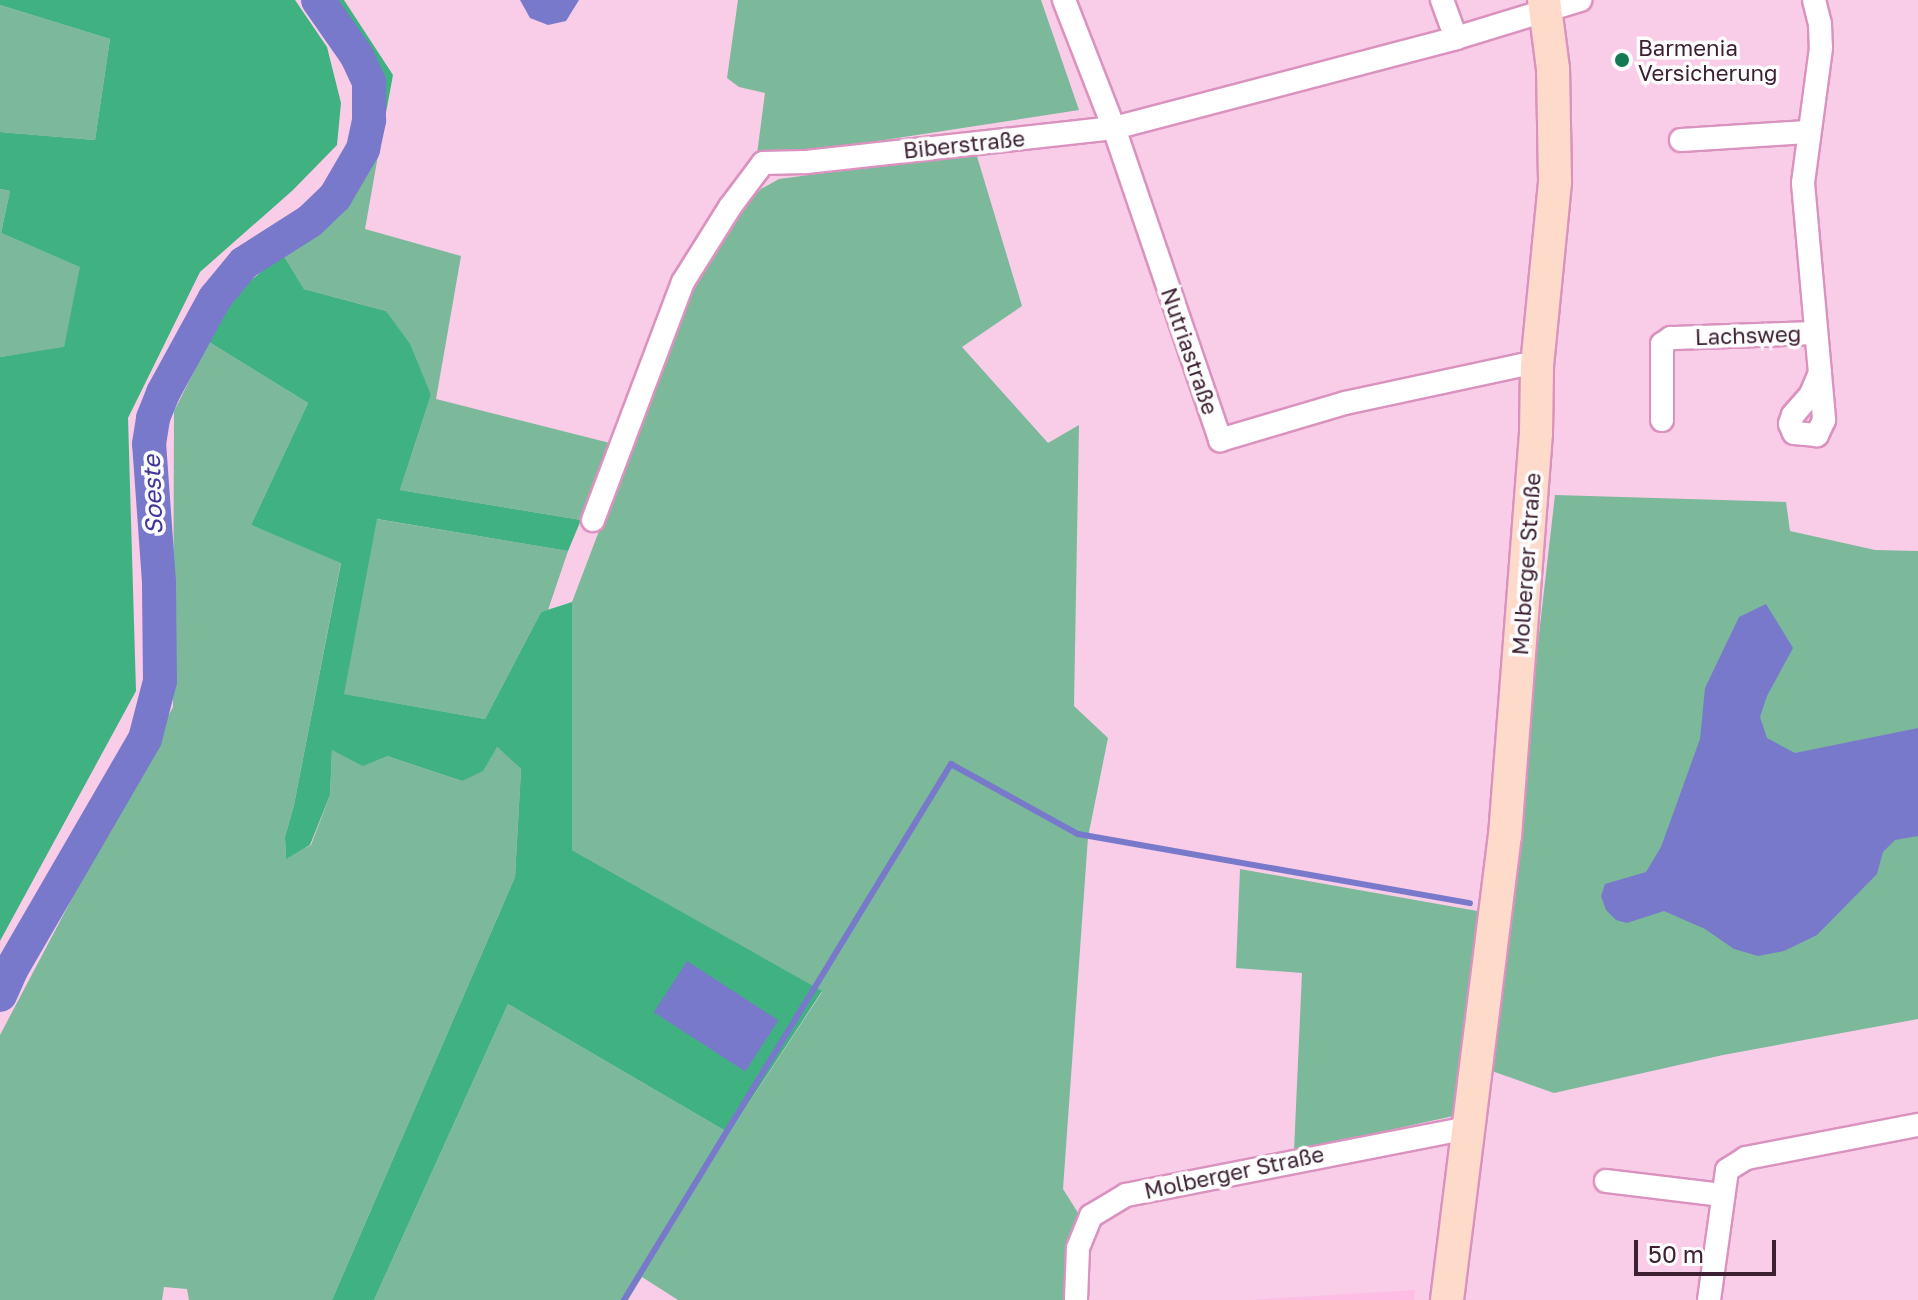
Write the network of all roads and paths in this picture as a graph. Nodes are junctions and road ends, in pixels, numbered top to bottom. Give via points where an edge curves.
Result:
1 (1064, 0) edge
2 (1442, 0) edge
3 (1580, 0) edge
4 (1814, 0) edge
5 (1545, 5) edge
6 (1456, 38) junction
7 (1114, 128) junction
8 (1808, 132) junction
9 (1681, 140) dead end
10 (1816, 333) junction
11 (1537, 366) junction
12 (1820, 373) dead end
13 (1662, 420) dead end
14 (593, 520) dead end
15 (1918, 1125) edge
16 (1469, 1128) junction
17 (1606, 1181) dead end
18 (1721, 1195) junction
19 (1076, 1300) edge
20 (1447, 1300) edge
21 (1709, 1300) edge

1 - 7 street, Nutriastraße
2 - 6 street
3 - 5 street, Biberstraße
4 - 8 street, Lachsweg via 1821,48
5 - 6 street, Biberstraße
5 - 11 main road, Molberger Straße via 1553,69 1555,181
6 - 7 street, Biberstraße
7 - 11 street, Nutriastraße via 1220,440 1345,403
7 - 14 street, Biberstraße via 763,163 683,282
8 - 9 street
8 - 10 street, Lachsweg via 1803,183
10 - 12 street, Lachsweg
10 - 13 street, Lachsweg via 1671,338 1662,344
11 - 16 main road, Molberger Straße via 1505,836
15 - 18 street via 1746,1158 1727,1170
16 - 19 street, Molberger Straße via 1126,1195 1091,1216 1078,1248
16 - 20 main road, Molberger Straße
17 - 18 street
18 - 21 street

